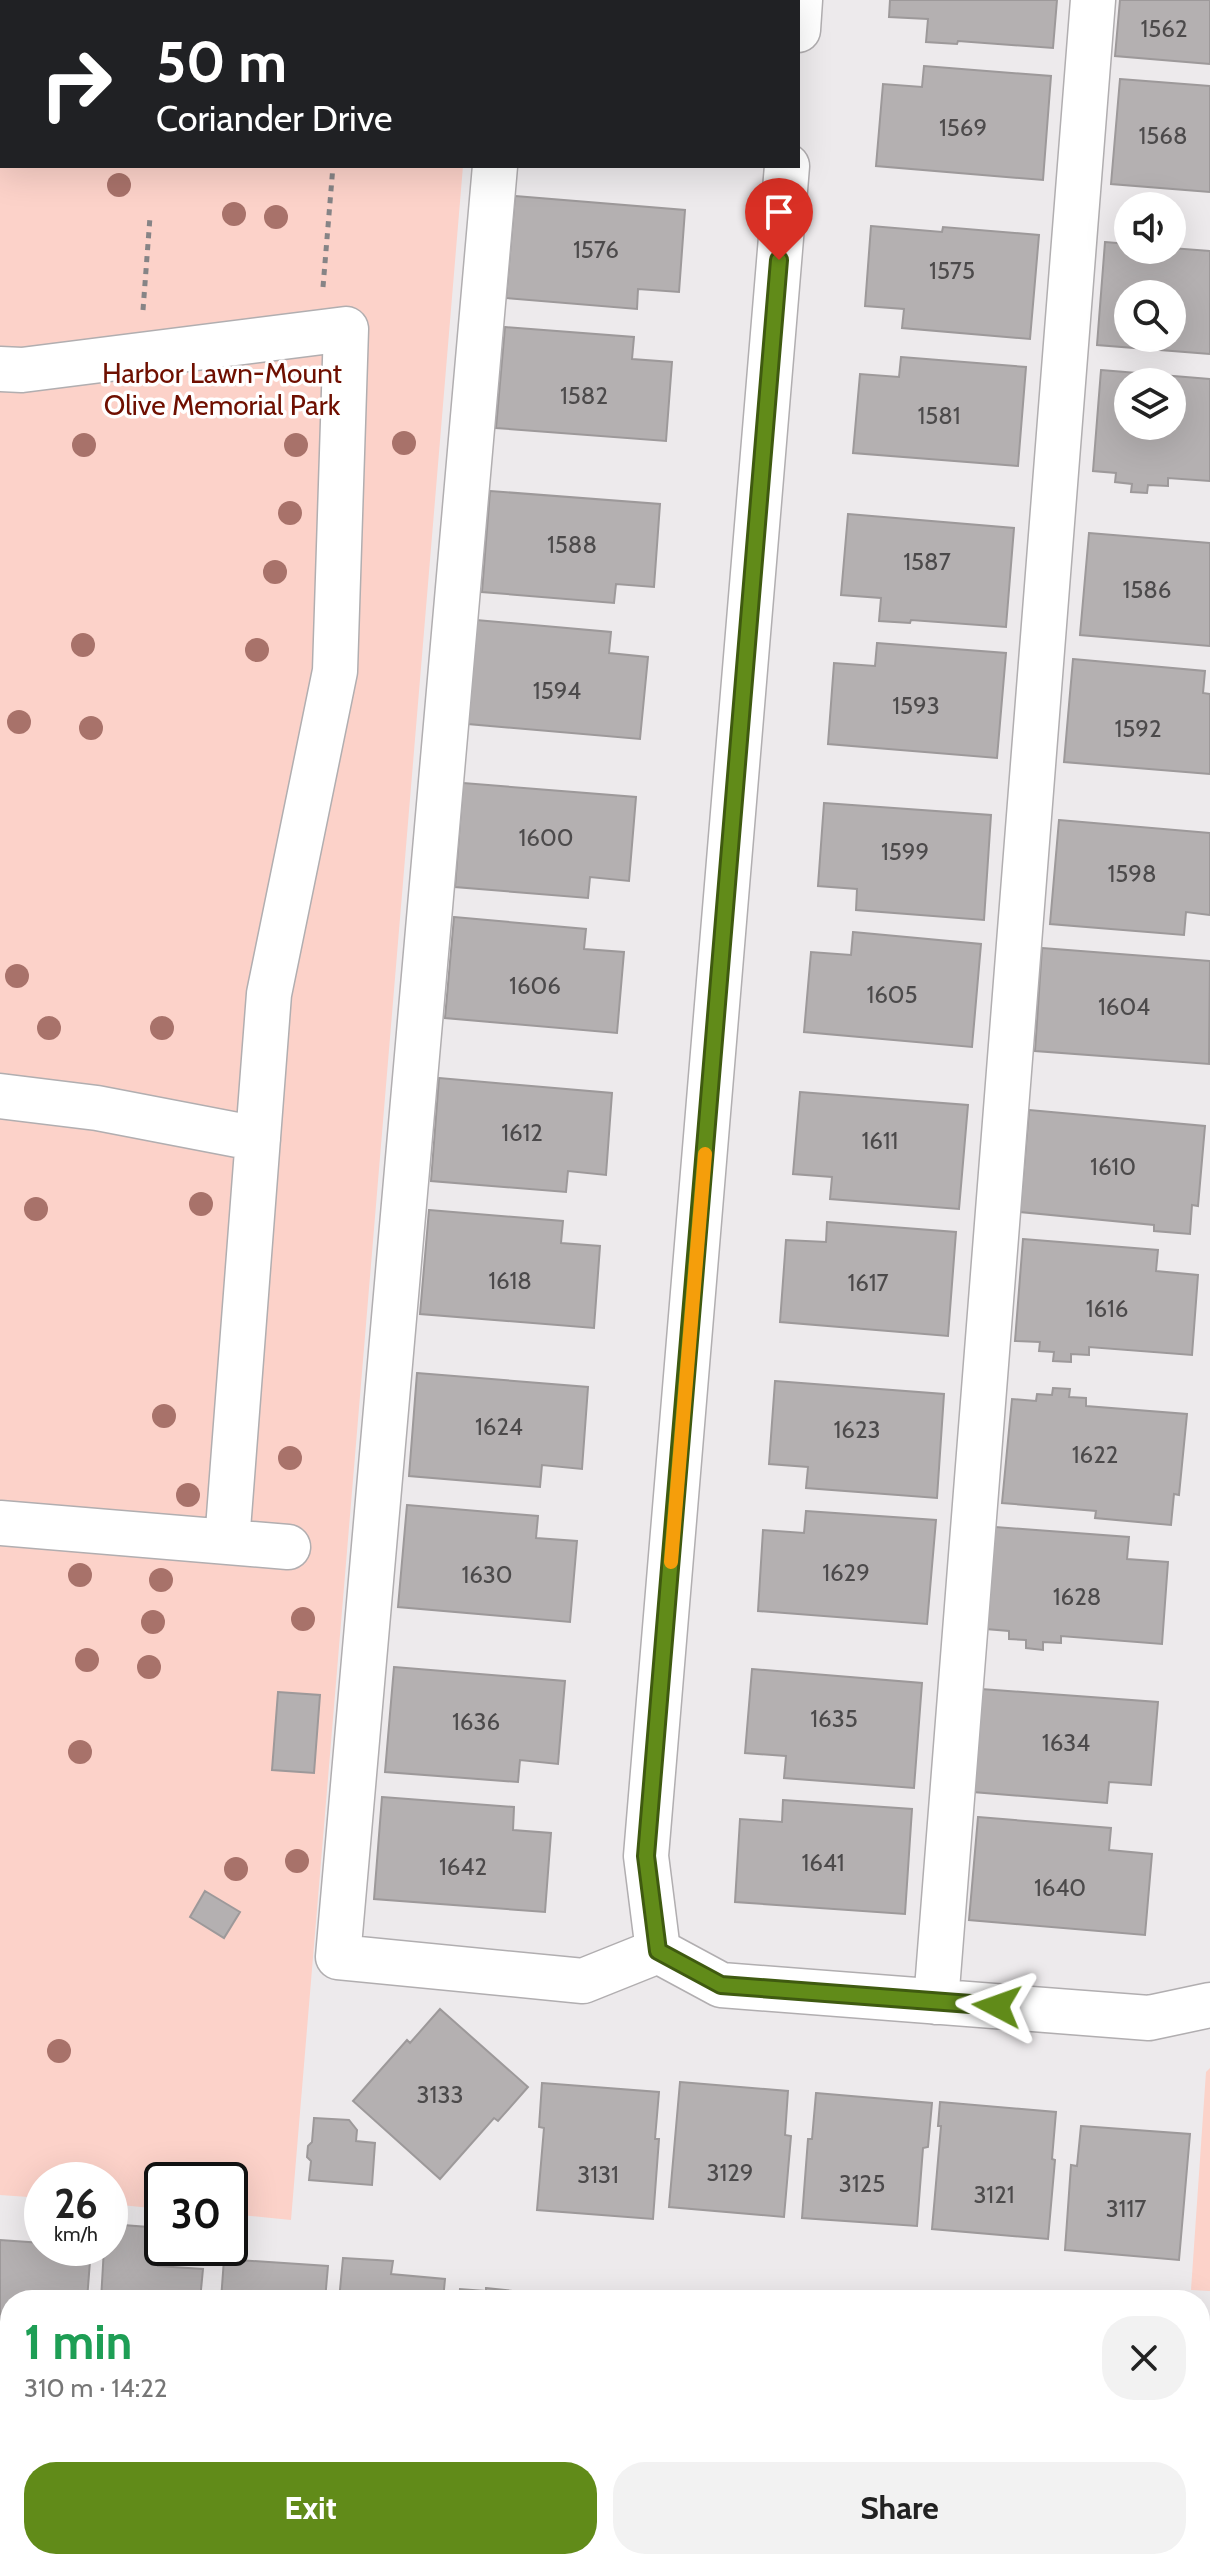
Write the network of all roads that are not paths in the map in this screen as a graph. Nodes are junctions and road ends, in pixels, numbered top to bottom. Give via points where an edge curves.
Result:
1 (1093, 0) edge
2 (495, 168) edge
3 (787, 168) edge
4 (0, 369) edge
5 (0, 1096) edge
6 (258, 1139) junction
7 (0, 1523) edge
8 (227, 1542) junction
9 (288, 1547) dead end
10 (658, 1951) junction
11 (936, 2002) junction
12 (1210, 2005) edge

1 - 11 street
2 - 10 street via 338,1957 583,1981
3 - 10 street via 646,1856
4 - 6 street via 346,329 335,671 269,994
5 - 6 street via 97,1108
6 - 8 street
7 - 8 street
8 - 9 street
10 - 11 street via 721,1985
11 - 12 street via 1149,2018

